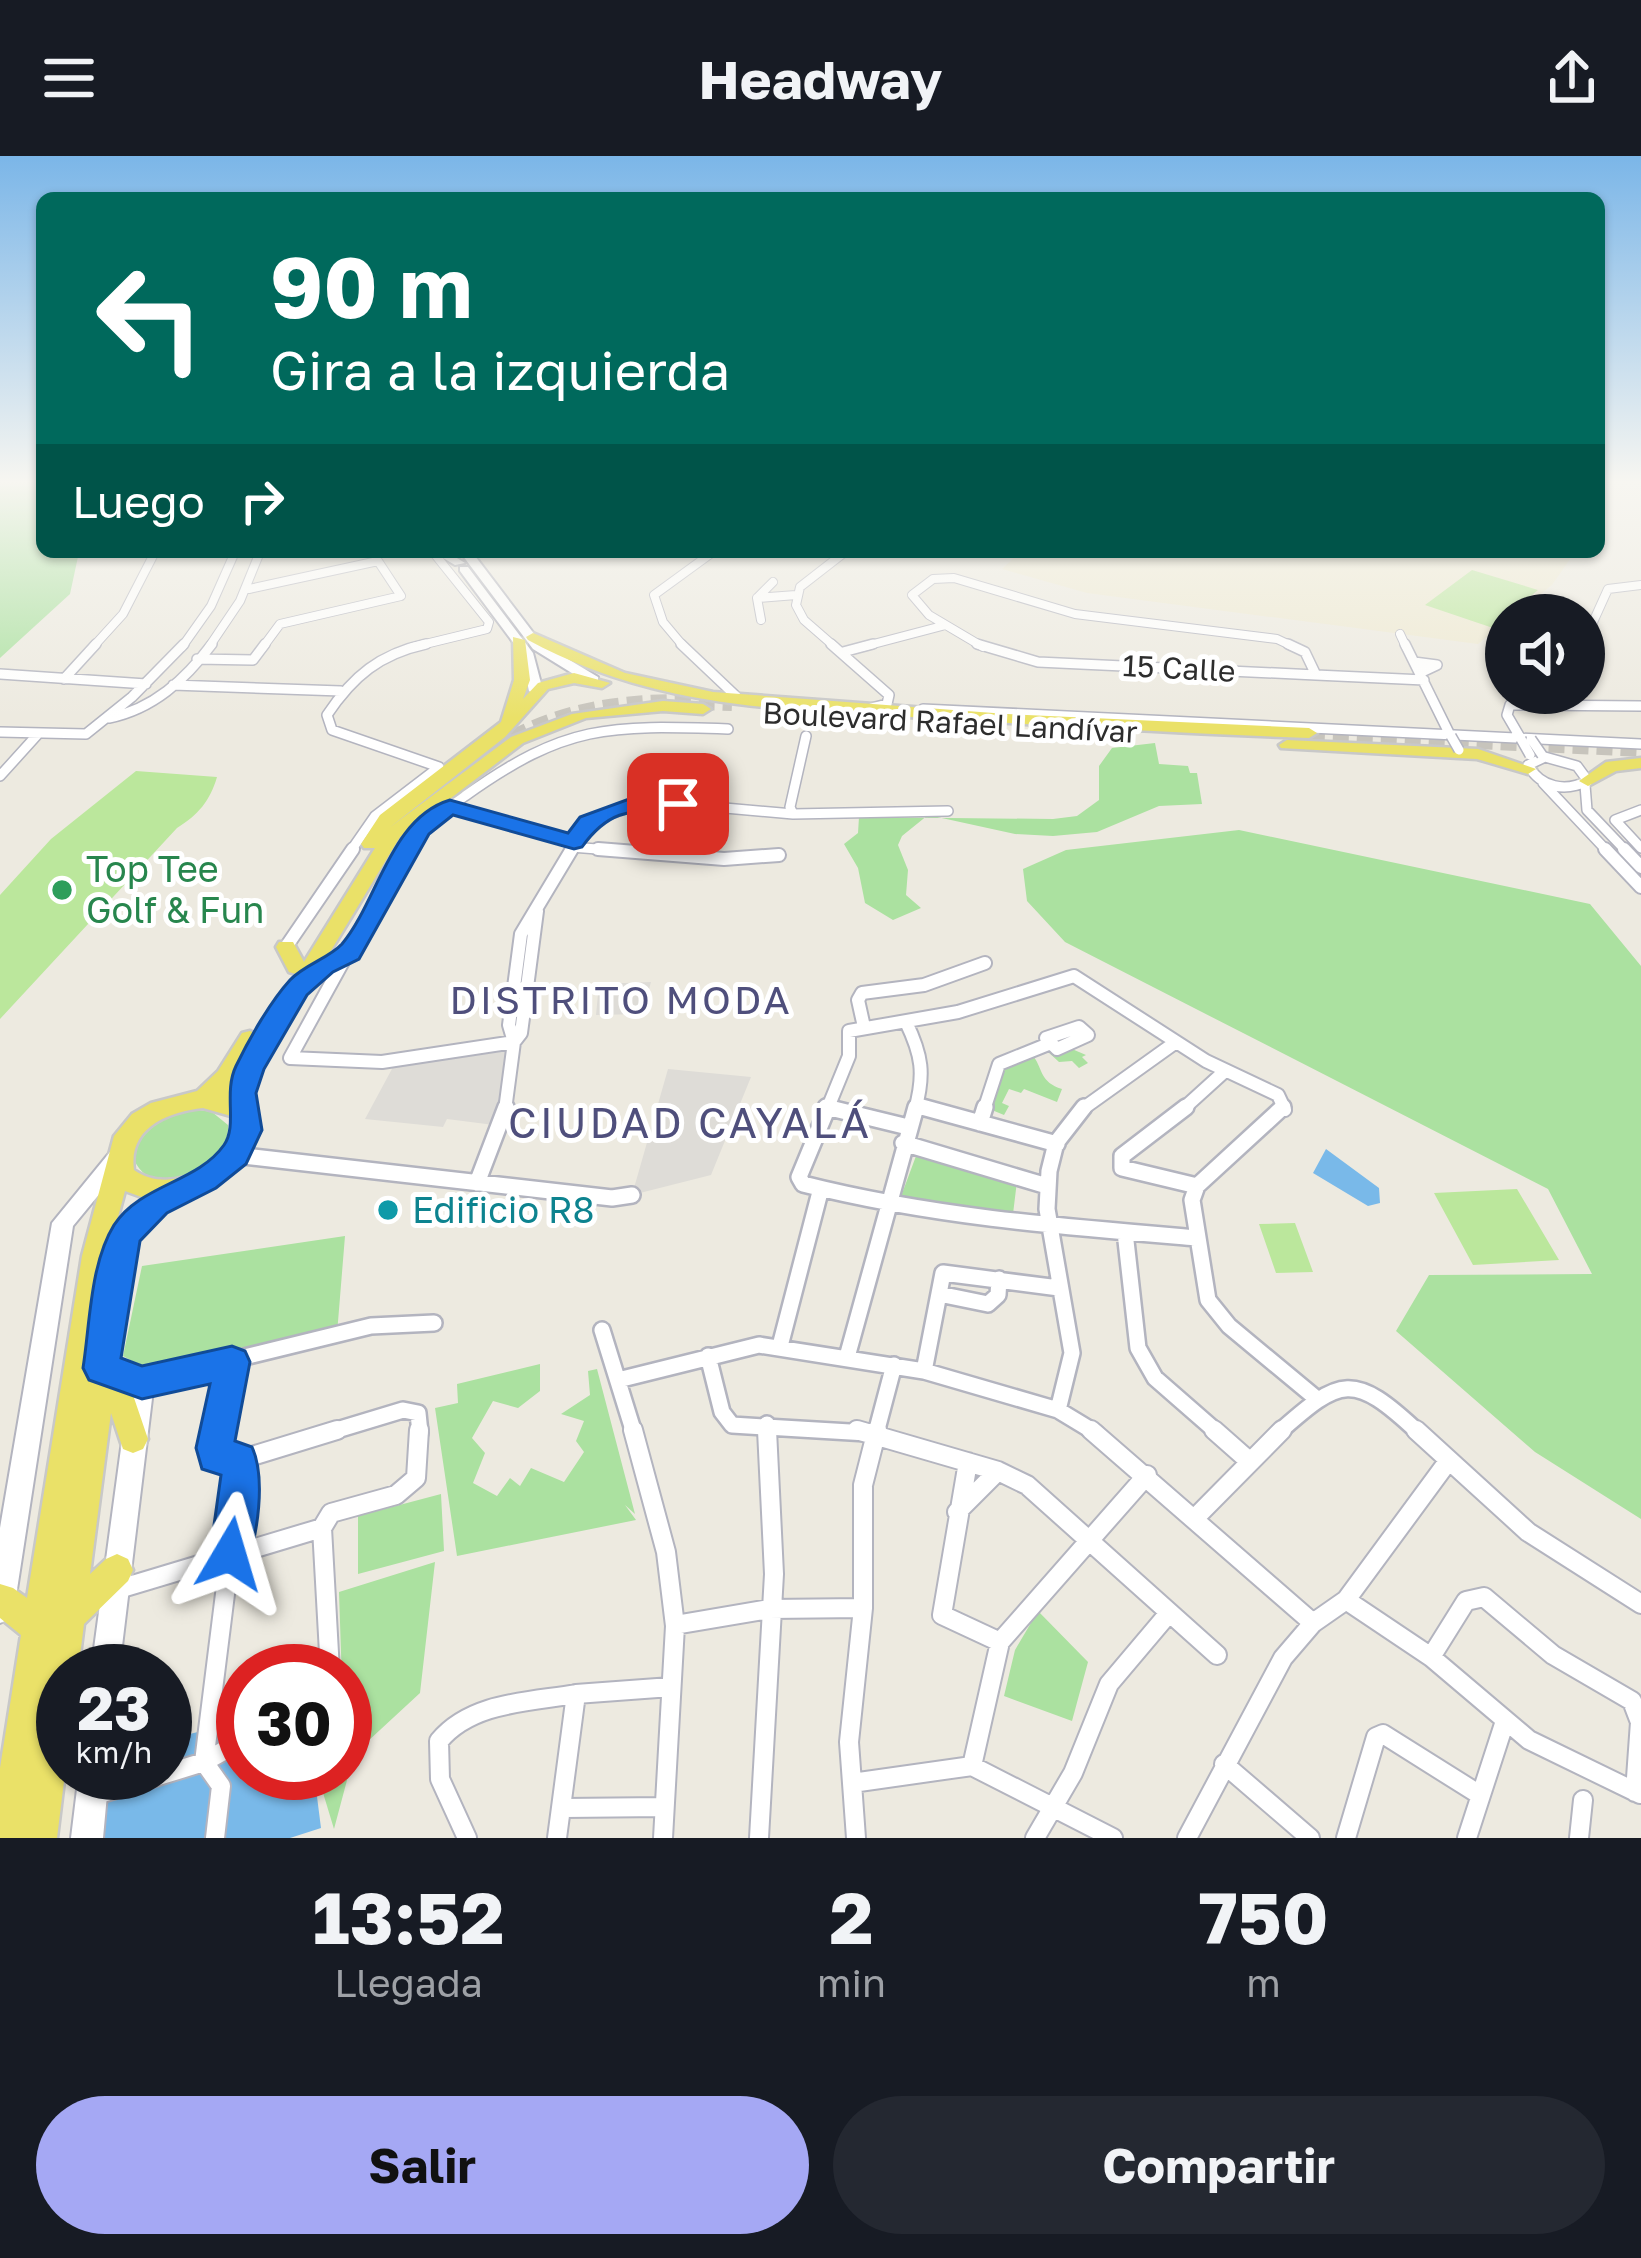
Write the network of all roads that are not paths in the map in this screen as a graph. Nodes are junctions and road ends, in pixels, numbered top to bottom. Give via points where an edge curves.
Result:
1 (151, 560) edge
2 (231, 560) edge
3 (257, 560) edge
4 (442, 560) edge
5 (467, 560) edge
6 (468, 560) edge
7 (700, 560) edge
8 (836, 560) edge
9 (773, 582) dead end
10 (1641, 585) edge
11 (249, 589) junction
12 (1605, 596) edge
13 (796, 597) junction
14 (757, 600) junction
15 (761, 620) dead end
16 (942, 626) junction
17 (1400, 634) dead end
18 (525, 639) junction
19 (843, 652) junction
20 (197, 659) junction
21 (1414, 662) junction
22 (0, 674) edge
23 (1316, 675) junction
24 (1422, 677) junction
25 (64, 679) junction
26 (596, 681) junction
27 (146, 684) junction
28 (173, 686) junction
29 (340, 693) junction
30 (534, 697) junction
31 (735, 701) junction
32 (698, 702) junction
33 (1641, 706) edge
34 (1605, 707) edge
35 (512, 708) junction
36 (861, 709) junction
37 (904, 712) junction
38 (1521, 714) edge
39 (584, 715) junction
40 (107, 718) junction
41 (728, 729) dead end
42 (504, 730) junction
43 (0, 732) edge
44 (38, 734) junction
45 (1179, 735) junction
46 (806, 736) dead end
47 (1525, 738) junction
48 (1459, 743) junction
49 (1641, 743) edge
50 (1536, 759) junction
51 (487, 762) junction
52 (1641, 763) edge
53 (439, 767) junction
54 (0, 776) edge
55 (1542, 782) junction
56 (1586, 783) junction
57 (450, 807) junction
58 (1641, 810) edge
59 (948, 811) dead end
60 (793, 814) junction
61 (403, 822) junction
62 (367, 838) junction
63 (572, 844) junction
64 (1641, 848) edge
65 (779, 855) dead end
66 (1641, 868) edge
67 (1641, 886) edge
68 (350, 953) junction
69 (985, 963) dead end
70 (293, 968) junction
71 (906, 1022) junction
72 (864, 1027) junction
73 (514, 1042) junction
74 (1176, 1042) junction
75 (1051, 1043) dead end
76 (1225, 1071) junction
77 (205, 1097) junction
78 (916, 1106) junction
79 (826, 1107) junction
80 (241, 1112) junction
81 (980, 1123) junction
82 (908, 1127) junction
83 (903, 1144) junction
84 (1057, 1144) junction
85 (235, 1155) junction
86 (118, 1162) junction
87 (477, 1183) junction
88 (1046, 1186) junction
89 (1198, 1186) junction
90 (186, 1187) junction
91 (820, 1192) junction
92 (632, 1195) dead end
93 (886, 1202) junction
94 (1049, 1226) junction
95 (1125, 1232) junction
96 (1198, 1238) junction
97 (999, 1279) junction
98 (1059, 1288) junction
99 (939, 1294) junction
100 (434, 1323) dead end
101 (602, 1330) dead end
102 (780, 1346) junction
103 (708, 1356) junction
104 (847, 1358) junction
105 (232, 1362) junction
106 (894, 1365) junction
107 (101, 1368) junction
108 (924, 1371) junction
109 (619, 1380) junction
110 (142, 1382) junction
111 (1317, 1399) junction
112 (1058, 1410) junction
113 (767, 1424) junction
114 (874, 1434) junction
115 (133, 1439) junction
116 (239, 1460) junction
117 (1248, 1460) junction
118 (1449, 1460) junction
119 (968, 1462) junction
120 (998, 1471) junction
121 (1147, 1475) junction
122 (957, 1513) junction
123 (1195, 1518) junction
124 (322, 1528) junction
125 (1089, 1541) junction
126 (230, 1554) junction
127 (115, 1580) junction
128 (2, 1599) edge
129 (1346, 1600) junction
130 (1641, 1604) edge
131 (862, 1608) junction
132 (0, 1609) edge
133 (769, 1609) junction
134 (1169, 1613) junction
135 (54, 1622) junction
136 (1312, 1623) junction
137 (675, 1625) junction
138 (1000, 1642) junction
139 (108, 1644) edge
140 (328, 1644) edge
141 (1216, 1654) dead end
142 (1431, 1657) junction
143 (671, 1688) junction
144 (576, 1694) junction
145 (1505, 1721) junction
146 (216, 1755) edge
147 (204, 1762) junction
148 (192, 1764) edge
149 (1224, 1764) junction
150 (972, 1766) junction
151 (852, 1783) junction
152 (1638, 1793) edge
153 (1480, 1795) junction
154 (91, 1800) edge
155 (1582, 1800) dead end
156 (664, 1807) junction
157 (1053, 1807) junction
158 (564, 1808) junction
159 (7, 1838) edge
160 (39, 1838) edge
161 (87, 1838) edge
162 (215, 1838) edge
163 (466, 1838) edge
164 (557, 1838) edge
165 (663, 1838) edge
166 (759, 1838) edge
167 (856, 1838) edge
168 (1035, 1838) edge
169 (1113, 1838) edge
170 (1187, 1838) edge
171 (1310, 1838) edge
172 (1346, 1838) edge
173 (1467, 1838) edge
174 (1579, 1838) edge

1 - 25 street via 123,614
2 - 27 street via 203,620
3 - 11 street
4 - 29 street via 487,629 378,658
5 - 18 main road
6 - 18 main road
7 - 31 street via 663,585 654,607
8 - 13 street
9 - 14 street
10 - 12 street
11 - 20 street
11 - 20 street via 376,561 400,596 280,624 253,660
13 - 14 street
13 - 19 street via 804,620
14 - 15 street
16 - 19 street
16 - 23 street, 15 Calle via 1022,660
16 - 23 street via 912,600 915,590 932,579 964,580 1075,614 1277,639 1305,652
17 - 21 street
18 - 26 main road
18 - 30 main road
18 - 32 main road via 611,677
18 - 35 main road
19 - 36 street via 889,695 884,705
20 - 28 street
21 - 24 street
21 - 24 street via 1437,665
22 - 25 street
23 - 24 street, 15 Calle
24 - 48 street
25 - 27 street
26 - 30 main road via 562,680
26 - 32 main road
26 - 39 main road via 609,690 608,700
27 - 40 street
28 - 29 street
28 - 40 street via 145,710
29 - 53 street via 327,715 332,730
30 - 39 main road via 546,715
30 - 42 main road
31 - 32 main road, Boulevard Rafael Landívar
31 - 36 main road, Boulevard Rafael Landívar
32 - 39 main road, Boulevard Rafael Landívar
32 - 45 main road, Boulevard Rafael Landívar
32 - 51 main road via 592,722
33 - 34 street
35 - 42 main road
35 - 53 main road
36 - 37 main road, Boulevard Rafael Landívar
37 - 45 main road, Boulevard Rafael Landívar via 1310,735
37 - 48 street
38 - 47 street
39 - 51 main road via 517,740
40 - 44 street via 79,737
41 - 57 street via 648,725 575,735 520,758
42 - 61 main road
43 - 44 street
44 - 54 street
45 - 48 main road
46 - 60 street
47 - 48 street
47 - 49 street
47 - 50 street, bridge
48 - 50 main road
50 - 55 street
50 - 56 street via 1574,764
51 - 61 main road
52 - 56 main road via 1612,766
53 - 62 street
55 - 56 street
55 - 67 street
56 - 66 street via 1587,810
57 - 61 street
57 - 63 street
58 - 64 street via 1615,820
59 - 60 street
60 - 63 street via 640,802 595,817
61 - 62 main road
61 - 62 main road
61 - 68 street
61 - 70 main road
62 - 70 main road
63 - 65 street via 724,860
63 - 73 street via 537,911
68 - 70 main road
68 - 73 street via 290,1058 382,1062
69 - 72 street via 925,985 862,993
70 - 77 main road via 233,1067
70 - 80 main road via 249,1068
71 - 72 street
71 - 74 street via 1074,976
71 - 78 street via 925,1067
72 - 79 street via 849,1031 849,1056
73 - 87 street via 508,1102
74 - 76 street
74 - 84 street via 1076,1109
75 - 81 street via 999,1064
76 - 89 street via 1278,1096 1285,1110
76 - 89 street via 1122,1156 1122,1168
77 - 80 main road
77 - 86 main road via 149,1116 128,1135
78 - 81 street
78 - 82 street
79 - 82 street
79 - 91 street via 799,1177
80 - 85 main road via 246,1130
81 - 84 street
82 - 83 street
83 - 88 street
83 - 93 street
84 - 88 street
85 - 87 street
85 - 90 main road
86 - 90 main road via 136,1187
86 - 128 main road via 63,1223
86 - 135 main road via 95,1256
87 - 92 street
88 - 94 street
89 - 96 street
90 - 107 main road via 127,1232
91 - 93 street
91 - 102 street
93 - 94 street
93 - 104 street
94 - 95 street
94 - 98 street
95 - 96 street
95 - 117 street via 1144,1363
96 - 111 street via 1203,1285 1217,1313
97 - 98 street
97 - 99 street via 947,1272
97 - 99 street via 988,1304
98 - 112 street via 1072,1367
99 - 108 street
100 - 105 street via 357,1328
101 - 109 street
102 - 103 street
102 - 104 street
103 - 109 street
103 - 113 street via 726,1420
104 - 106 street
105 - 110 street
105 - 116 street via 214,1448 215,1456
106 - 108 street
106 - 114 street
107 - 110 main road
107 - 115 main road
107 - 135 main road
108 - 112 street
109 - 137 street
110 - 115 main road
111 - 117 street
111 - 118 street via 1338,1386 1366,1393
112 - 121 street
113 - 114 street
113 - 133 street
114 - 119 street
114 - 131 street via 862,1485
115 - 127 main road
116 - 124 street via 415,1409 423,1464 417,1482 331,1513
116 - 126 street
117 - 123 street
118 - 129 street
118 - 130 street via 1504,1513
119 - 120 street
119 - 122 street
120 - 122 street
120 - 125 street via 1028,1485
121 - 123 street
121 - 125 street
122 - 138 street via 943,1615
123 - 136 street
124 - 126 street
124 - 140 street
125 - 134 street
125 - 138 street
126 - 127 street
126 - 147 street
127 - 135 main road
127 - 139 main road
128 - 132 main road
128 - 135 main road
129 - 136 street
129 - 142 street
131 - 133 street
131 - 151 street
133 - 137 street
133 - 166 street
134 - 141 street
134 - 157 street via 1109,1684
135 - 159 main road
135 - 160 main road
136 - 149 street via 1283,1658
137 - 143 street
138 - 150 street
142 - 145 street
142 - 152 street via 1466,1601 1484,1597 1552,1655 1632,1701 1640,1722
143 - 144 street
143 - 156 street
144 - 158 street
144 - 163 street via 460,1718 443,1729 436,1757
145 - 152 street via 1555,1756
145 - 153 street
146 - 147 street
147 - 148 street
147 - 162 street via 222,1787
149 - 170 street
149 - 171 street
150 - 151 street
150 - 157 street
151 - 167 street
153 - 172 street via 1383,1734
153 - 173 street
154 - 161 main road
155 - 174 street
156 - 158 street
156 - 165 street
157 - 168 street
157 - 169 street
158 - 164 street

